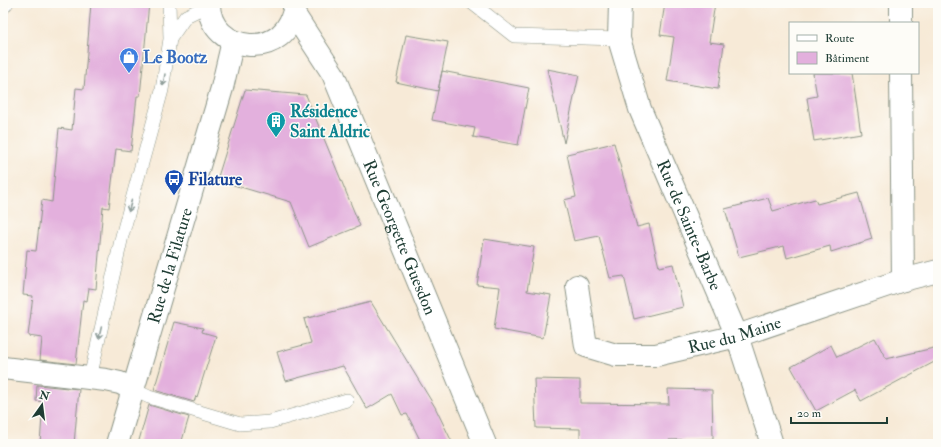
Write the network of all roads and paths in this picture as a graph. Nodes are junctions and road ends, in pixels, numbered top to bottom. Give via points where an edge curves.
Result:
1 (7, 3) edge
2 (169, 3) edge
3 (472, 3) edge
4 (620, 3) edge
5 (901, 3) edge
6 (209, 4) edge
7 (3, 8) edge
8 (294, 8) edge
9 (901, 22) edge
10 (170, 39) junction
11 (619, 39) junction
12 (232, 41) junction
13 (901, 74) edge
14 (938, 271) edge
15 (903, 280) junction
16 (577, 286) dead end
17 (737, 336) junction
18 (3, 368) edge
19 (90, 378) junction
20 (134, 390) junction
21 (347, 400) dead end
22 (117, 444) edge
23 (485, 444) edge
24 (772, 444) edge

1 - 7 lane
2 - 10 lane
3 - 11 lane via 514,36
4 - 11 street, Rue de Sainte-Barbe
5 - 9 street
6 - 10 lane via 186,16
6 - 12 street via 212,20
8 - 12 street via 289,26 270,42 245,45
8 - 23 street, Rue Georgette Guesdon via 333,74
10 -> 19 lane via 162,90 122,236
11 - 17 street, Rue de Sainte-Barbe via 640,110
12 - 20 street, Rue de la Filature via 222,88
13 - 15 street
14 - 15 street, Rue du Maine
15 - 17 street, Rue du Maine
16 - 17 street, Rue du Maine via 586,346 616,356 656,356
17 - 24 street, Rue de Sainte-Barbe
18 - 19 street
19 - 20 street via 120,382
20 - 21 lane via 149,397 240,424 270,422
20 - 22 street, Rue de la Filature

